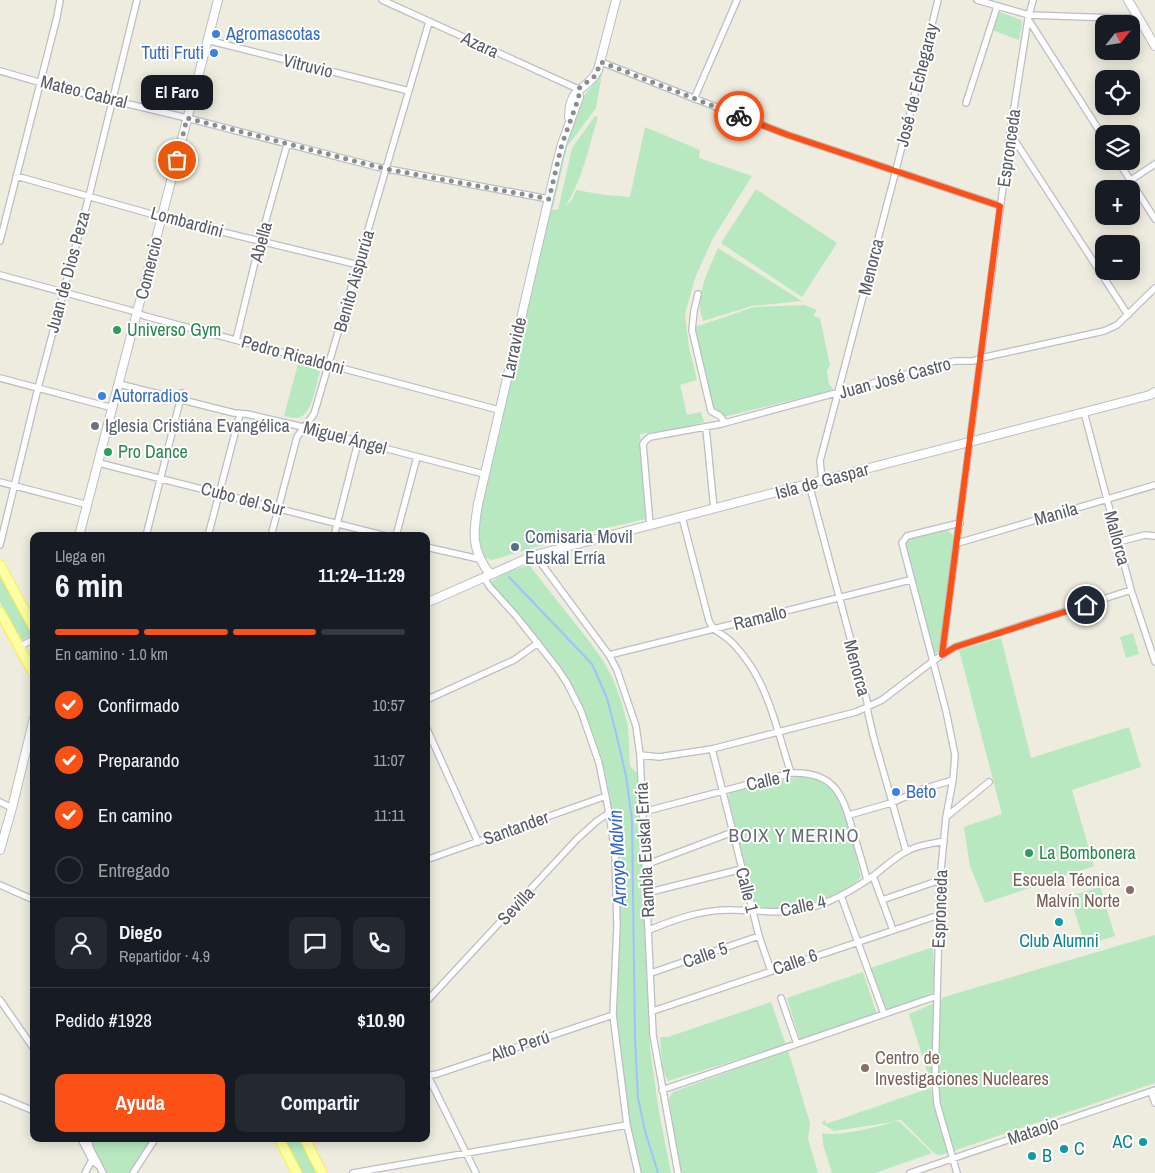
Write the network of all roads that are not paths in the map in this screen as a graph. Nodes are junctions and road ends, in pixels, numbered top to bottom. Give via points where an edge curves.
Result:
1 (60, 0) edge
2 (138, 0) edge
3 (218, 0) edge
4 (382, 0) edge
5 (616, 0) edge
6 (938, 0) edge
7 (976, 0) edge
8 (1033, 0) edge
9 (1122, 0) edge
10 (1128, 0) edge
11 (735, 1) edge
12 (996, 6) junction
13 (1132, 15) edge
14 (1028, 17) junction
15 (1095, 18) edge
16 (430, 22) junction
17 (1140, 27) edge
18 (1146, 32) junction
19 (207, 40) junction
20 (1155, 46) edge
21 (601, 62) junction
22 (0, 71) edge
23 (41, 82) junction
24 (578, 89) junction
25 (409, 90) junction
26 (694, 99) junction
27 (113, 100) junction
28 (966, 103) dead end
29 (187, 118) junction
30 (1096, 125) edge
31 (1010, 133) junction
32 (287, 145) junction
33 (1155, 164) edge
34 (386, 169) junction
35 (896, 170) junction
36 (1124, 170) edge
37 (16, 176) junction
38 (1131, 180) joint
39 (1140, 195) edge
40 (88, 196) junction
41 (549, 199) junction
42 (1000, 206) junction
43 (162, 216) junction
44 (1155, 219) edge
45 (0, 241) edge
46 (260, 241) junction
47 (358, 265) junction
48 (0, 275) edge
49 (1155, 288) edge
50 (63, 292) junction
51 (698, 294) dead end
52 (137, 313) junction
53 (1128, 315) junction
54 (236, 340) junction
55 (981, 358) junction
56 (329, 365) junction
57 (0, 378) edge
58 (119, 384) junction
59 (38, 388) junction
60 (182, 393) dead end
61 (838, 393) junction
62 (1154, 394) edge
63 (181, 400) junction
64 (113, 408) junction
65 (500, 410) junction
66 (1084, 412) junction
67 (240, 414) junction
68 (725, 423) junction
69 (303, 427) junction
70 (706, 428) junction
71 (970, 441) junction
72 (358, 442) junction
73 (418, 458) junction
74 (99, 463) junction
75 (484, 474) junction
76 (160, 478) junction
77 (822, 481) junction
78 (0, 482) edge
79 (809, 484) junction
80 (1155, 485) edge
81 (15, 486) junction
82 (219, 493) junction
83 (1107, 499) junction
84 (88, 505) junction
85 (714, 508) junction
86 (278, 509) junction
87 (682, 517) junction
88 (337, 523) junction
89 (960, 523) junction
90 (650, 525) junction
91 (80, 532) edge
92 (147, 532) edge
93 (209, 532) edge
94 (272, 532) edge
95 (335, 532) edge
96 (371, 532) edge
97 (397, 532) edge
98 (1155, 536) edge
99 (1118, 542) junction
100 (958, 543) junction
101 (0, 545) edge
102 (430, 547) edge
103 (535, 555) junction
104 (479, 559) junction
105 (0, 565) edge
106 (487, 575) junction
107 (910, 580) junction
108 (1131, 590) junction
109 (838, 598) junction
110 (430, 600) edge
111 (0, 612) edge
112 (30, 621) edge
113 (714, 630) junction
114 (30, 641) edge
115 (1155, 641) edge
116 (538, 643) junction
117 (1148, 643) junction
118 (19, 647) junction
119 (609, 655) junction
120 (942, 655) junction
121 (933, 661) junction
122 (1155, 662) edge
123 (30, 667) edge
124 (430, 698) edge
125 (867, 708) junction
126 (777, 732) junction
127 (30, 734) edge
128 (430, 736) edge
129 (712, 749) junction
130 (640, 755) junction
131 (791, 773) junction
132 (952, 780) junction
133 (988, 782) dead end
134 (723, 791) junction
135 (606, 796) junction
136 (0, 802) edge
137 (891, 803) junction
138 (12, 808) junction
139 (643, 812) junction
140 (610, 813) junction
141 (849, 815) junction
142 (946, 817) junction
143 (733, 832) junction
144 (944, 841) junction
145 (478, 842) junction
146 (0, 850) edge
147 (906, 851) junction
148 (430, 859) edge
149 (645, 865) junction
150 (742, 869) junction
151 (870, 878) junction
152 (940, 880) junction
153 (0, 885) edge
154 (646, 893) junction
155 (841, 896) junction
156 (30, 898) edge
157 (882, 900) junction
158 (752, 911) junction
159 (939, 915) junction
160 (649, 930) junction
161 (893, 930) junction
162 (759, 936) junction
163 (858, 941) junction
164 (771, 970) junction
165 (651, 973) junction
166 (937, 996) junction
167 (430, 998) edge
168 (781, 998) dead end
169 (0, 1000) edge
170 (652, 1011) junction
171 (613, 1014) junction
172 (884, 1014) junction
173 (30, 1043) edge
174 (797, 1044) junction
175 (430, 1073) edge
176 (430, 1080) edge
177 (662, 1090) junction
178 (1153, 1091) edge
179 (0, 1097) edge
180 (1155, 1103) edge
181 (30, 1109) edge
182 (627, 1125) junction
183 (83, 1142) edge
184 (89, 1142) edge
185 (154, 1142) edge
186 (281, 1142) edge
187 (306, 1142) edge
188 (466, 1153) junction
189 (952, 1159) junction
190 (92, 1160) junction
191 (99, 1166) junction
192 (85, 1173) edge
193 (103, 1173) edge
194 (134, 1173) edge
195 (297, 1173) edge
196 (322, 1173) edge
197 (353, 1173) edge
198 (476, 1173) edge
199 (638, 1173) edge
200 (678, 1173) edge
201 (910, 1173) edge
202 (957, 1173) edge

1 - 23 street
2 - 27 street, Juan de Dios Peza
3 - 19 street, Comercio
4 - 16 street, Azara
5 - 21 street, Larravide
6 - 35 street, José de Echegaray
7 - 12 street
8 - 14 street, Espronceda
9 - 13 street
10 - 18 street
11 - 26 street
12 - 14 street
12 - 28 street
14 - 15 street
14 - 30 street
14 - 31 street, Espronceda
16 - 24 street, Azara
16 - 25 street, Benito Aispurúa
17 - 18 street
18 - 20 street
19 - 25 street, Vitruvio
19 - 29 street, Comercio
21 - 24 street, Larravide via 595,76
21 - 26 street
22 - 23 street, Mateo Cabral
23 - 27 street, Mateo Cabral
23 - 37 street
24 - 41 street, Larravide via 572,97 570,120
25 - 34 street, Benito Aispurúa
26 - 35 street via 782,133
27 - 29 street, Mateo Cabral
27 - 40 street, Juan de Dios Peza
29 - 32 street, Mateo Cabral
29 - 43 street, Comercio
31 - 42 street, Espronceda
31 - 53 street
32 - 34 street, Mateo Cabral
32 - 46 street, Abella
33 - 38 street
34 - 41 street, Mateo Cabral
34 - 47 street, Benito Aispurúa
35 - 42 street
35 - 61 street, Menorca
36 - 38 street
37 - 40 street, Lombardini
37 - 45 street
39 - 44 street
40 - 43 street, Lombardini
40 - 50 street, Juan de Dios Peza
41 - 65 street, Larravide
42 - 55 street, Espronceda
43 - 46 street, Lombardini
43 - 52 street, Comercio
46 - 47 street, Lombardini
46 - 54 street, Abella
47 - 56 street, Benito Aispurúa
48 - 50 street, Pedro Ricaldoni
49 - 53 street, Juan José Castro
50 - 52 street, Pedro Ricaldoni
50 - 59 street, Juan de Dios Peza
51 - 68 street via 692,322 693,337 711,411
52 - 54 street, Pedro Ricaldoni
52 - 58 street, Comercio
53 - 55 street, Juan José Castro via 1104,331
54 - 56 street, Pedro Ricaldoni
55 - 61 street, Juan José Castro via 955,361
55 - 71 street, Espronceda
56 - 65 street, Pedro Ricaldoni
56 - 69 street, Benito Aispurúa via 314,414
57 - 59 street
58 - 63 street, Miguel Ángel
58 - 64 street, Comercio
59 - 64 street
59 - 81 street, Juan de Dios Peza
60 - 63 street
61 - 68 street, Juan José Castro
61 - 77 street, Menorca via 820,461
62 - 66 street, Isla de Gaspar
63 - 67 street, Miguel Ángel
63 - 76 street
64 - 74 street, Comercio
65 - 75 street, Larravide
66 - 71 street, Isla de Gaspar
66 - 83 street, Mallorca
67 - 69 street, Miguel Ángel
67 - 82 street
68 - 70 street, Juan José Castro
69 - 72 street, Miguel Ángel
69 - 86 street, Benito Aispurúa via 296,437
70 - 85 street
70 - 90 street, Juan José Castro via 650,437 643,444
71 - 77 street, Isla de Gaspar
71 - 89 street, Espronceda
72 - 73 street, Miguel Ángel
72 - 88 street
73 - 75 street, Miguel Ángel
73 - 97 street
74 - 76 street, Cubo del Sur
74 - 84 street, Comercio
75 - 104 street, Larravide via 475,517 475,544
76 - 82 street, Cubo del Sur
76 - 92 street
77 - 79 street, Isla de Gaspar
78 - 81 street
79 - 85 street, Isla de Gaspar
79 - 109 street, Menorca
80 - 83 street, Manila
81 - 84 street
81 - 101 street, Juan de Dios Peza
82 - 86 street, Cubo del Sur
82 - 93 street
83 - 99 street, Mallorca
83 - 100 street, Manila
84 - 91 street, Comercio
85 - 87 street, Isla de Gaspar
86 - 88 street, Cubo del Sur
86 - 94 street, Benito Aispurúa
87 - 90 street, Isla de Gaspar
87 - 113 street
88 - 95 street
88 - 96 street, Cubo del Sur
89 - 100 street, Espronceda
89 - 107 street, Espronceda via 907,536 902,541
90 - 103 street, Isla de Gaspar
98 - 99 street via 1145,535
99 - 108 street, Mallorca
100 - 120 street, Espronceda
102 - 104 street
103 - 106 street, Isla de Gaspar
103 - 119 street, Rambla Euskal Erría
104 - 106 street, Larravide
105 - 112 main road
106 - 110 street, Isla de Gaspar
106 - 116 street, Rambla Euskal Erría via 489,586
107 - 109 street, Ramallo
107 - 121 street, Espronceda
108 - 117 street, Mallorca
108 - 120 street via 955,647
109 - 113 street, Ramallo
109 - 125 street, Menorca
111 - 118 main road
113 - 119 street, Ramallo
113 - 126 street via 728,639 754,672 766,693
114 - 118 street
115 - 117 street
116 - 124 street via 522,656
116 - 135 street, Rambla Euskal Erría via 562,675 581,711 599,763
117 - 122 street, Mallorca
118 - 123 main road
119 - 130 street, Rambla Euskal Erría via 630,704
120 - 121 street
121 - 125 street
121 - 132 street, Espronceda via 955,755
125 - 126 street
125 - 137 street, Menorca
126 - 129 street
126 - 131 street
127 - 138 street
128 - 145 street
129 - 130 street via 659,757
129 - 134 street, Calle 1
130 - 139 street, Rambla Euskal Erría
131 - 134 street, Calle 7
131 - 141 street, Calle 7 via 827,781 837,789
132 - 137 street
132 - 142 street, Espronceda
133 - 142 street
134 - 139 street, Calle 7
134 - 143 street, Calle 1
135 - 140 street, Rambla Euskal Erría
135 - 145 street, Santander
136 - 138 street
137 - 141 street
137 - 147 street, Menorca
138 - 146 street
139 - 149 street, Rambla Euskal Erría
140 - 167 street, Sevilla via 597,820 577,839
140 - 171 street, Rambla Euskal Erría via 617,926
141 - 151 street
142 - 144 street, Espronceda
143 - 149 street
143 - 150 street, Calle 1
144 - 147 street, Calle 4
144 - 152 street, Espronceda
145 - 148 street, Santander
147 - 151 street, Calle 4
149 - 154 street, Rambla Euskal Erría
150 - 154 street
150 - 158 street, Calle 1
151 - 155 street, Calle 4
151 - 157 street
152 - 157 street
152 - 159 street, Espronceda
153 - 156 street
154 - 160 street, Rambla Euskal Erría
155 - 158 street, Calle 4 via 800,910
155 - 163 street
157 - 161 street
158 - 160 street, Calle 4 via 697,913
158 - 162 street, Calle 1
159 - 161 street, Calle 6
159 - 166 street, Espronceda
160 - 165 street, Rambla Euskal Erría
161 - 163 street, Calle 6
162 - 164 street, Calle 1
162 - 165 street, Calle 5
163 - 164 street, Calle 6
163 - 172 street
164 - 170 street, Calle 6
165 - 170 street, Rambla Euskal Erría
166 - 172 street
166 - 189 street, Espronceda via 937,1104
168 - 174 street
169 - 173 street
170 - 177 street, Rambla Euskal Erría
171 - 175 street, Alto Perú
171 - 182 street, Rambla Euskal Erría
172 - 174 street
174 - 177 street
176 - 188 street
177 - 200 street, Rambla Euskal Erría
178 - 180 street
178 - 189 street, Mataojo
179 - 181 street
182 - 188 street
182 - 199 street, Rambla Euskal Erría
183 - 190 street
184 - 191 street
185 - 194 street
186 - 195 main road
187 - 196 main road
188 - 197 street
188 - 198 street
189 - 201 street, Mataojo
189 - 202 street, Espronceda
190 - 191 street
190 - 192 street
191 - 193 street

